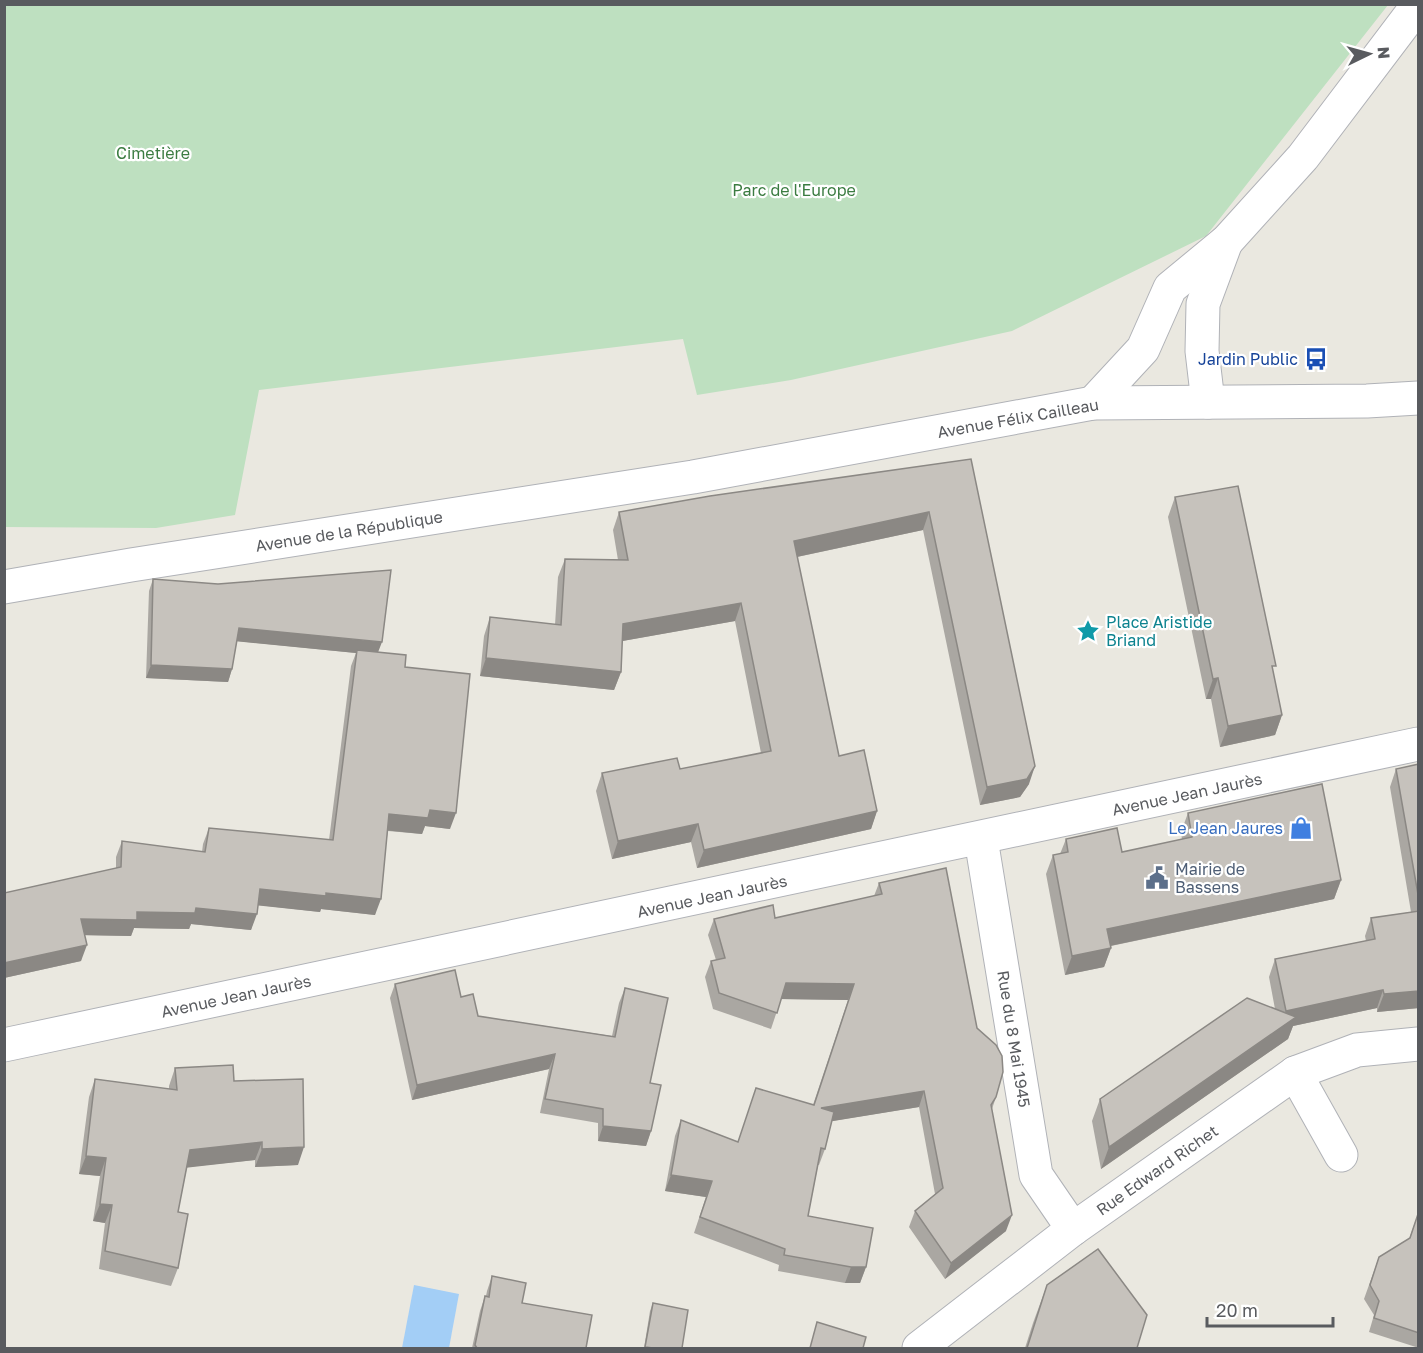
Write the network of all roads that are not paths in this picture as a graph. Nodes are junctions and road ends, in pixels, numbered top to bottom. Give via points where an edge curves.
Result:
1 (1419, 5) edge
2 (1227, 240) junction
3 (1419, 398) edge
4 (1208, 402) junction
5 (1093, 403) junction
6 (693, 477) joint
7 (4, 587) edge
8 (1419, 744) edge
9 (981, 839) junction
10 (1419, 1044) edge
11 (4, 1045) edge
12 (1295, 1073) junction
13 (1341, 1155) dead end
14 (1073, 1229) junction
15 (919, 1348) edge

1 - 2 street via 1303,157
2 - 4 street via 1203,304 1202,351
2 - 5 street via 1170,288 1143,349
3 - 4 street, Avenue Félix Cailleau
4 - 5 street, Avenue Félix Cailleau
5 - 6 street, Avenue Félix Cailleau
6 - 7 street, Avenue de la République
8 - 9 street, Avenue Jean Jaurès
9 - 11 street, Avenue Jean Jaurès
9 - 14 street, Rue du 8 Mai 1945 via 1036,1175
10 - 12 street, Rue Edward Richet via 1357,1050
12 - 13 street
12 - 14 street, Rue Edward Richet
14 - 15 street, Rue Edward Richet

